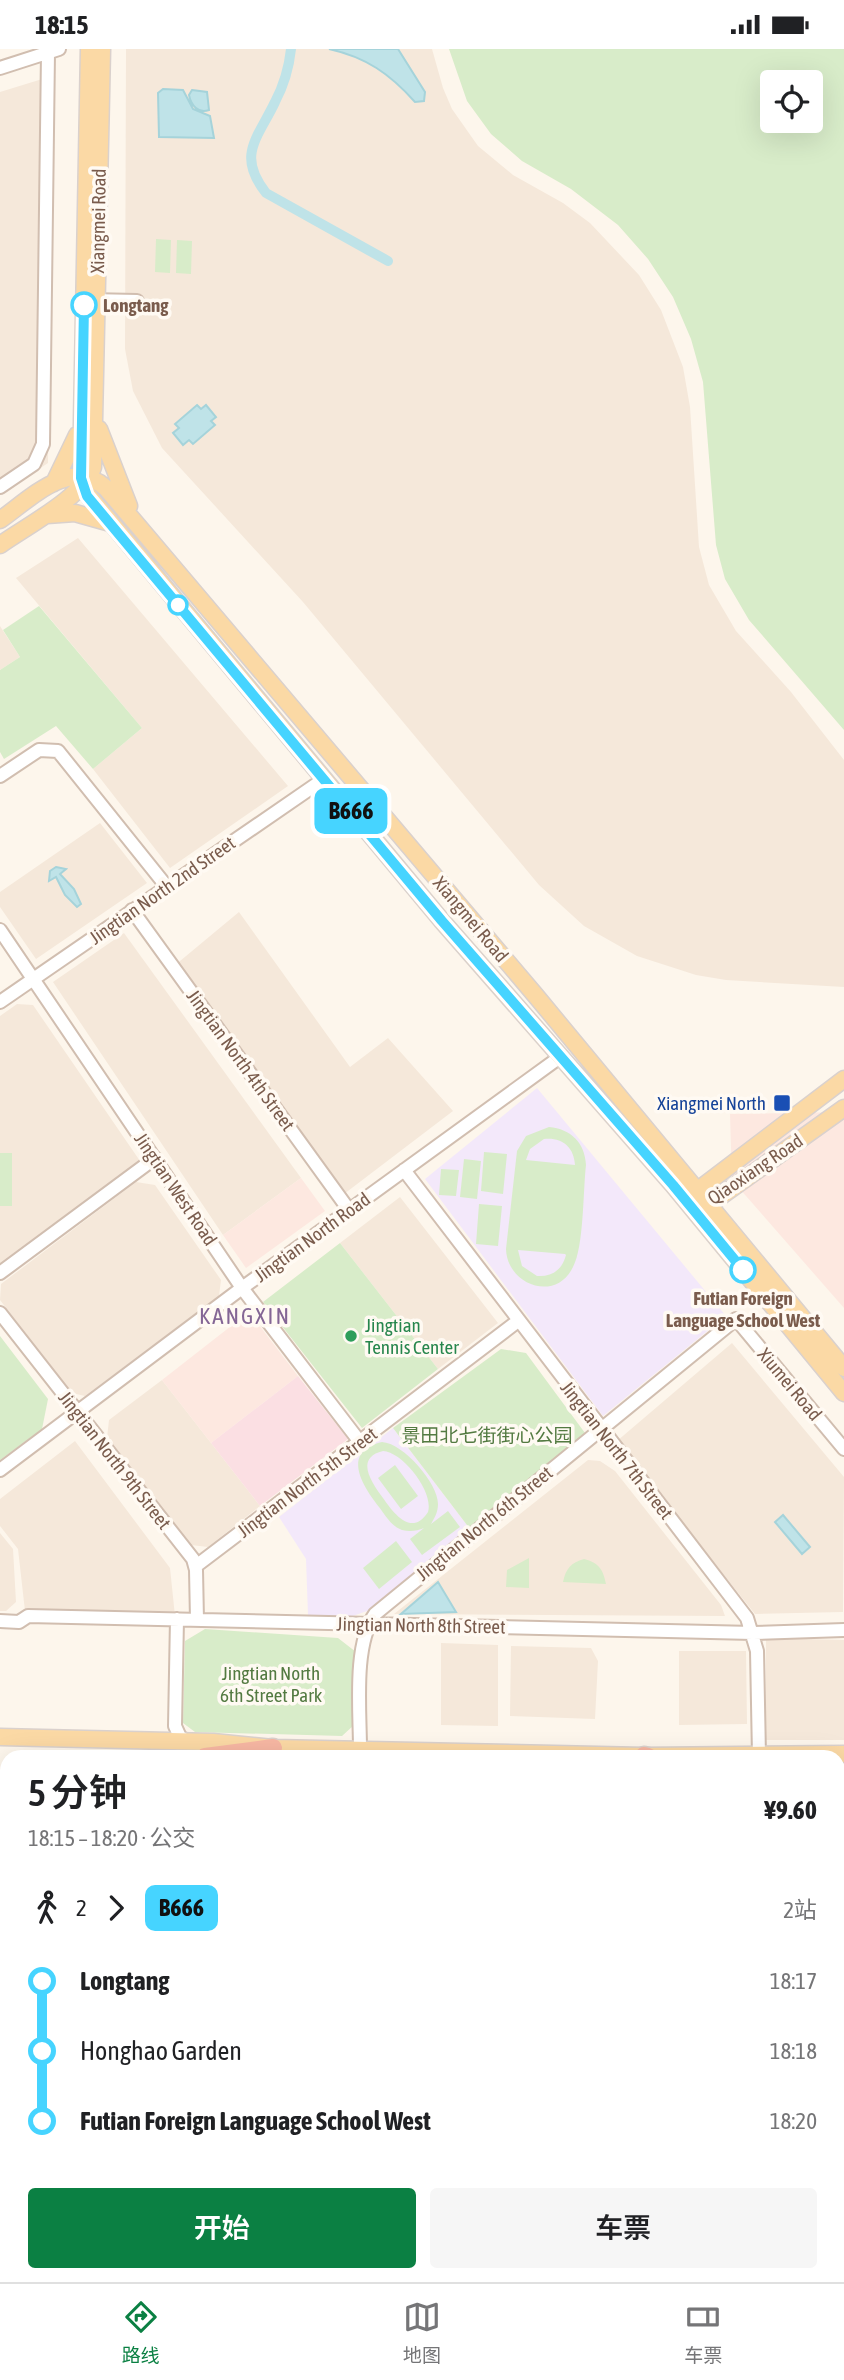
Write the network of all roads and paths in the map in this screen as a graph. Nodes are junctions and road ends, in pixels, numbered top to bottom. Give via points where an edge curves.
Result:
1 (89, 49) edge
2 (102, 49) edge
3 (54, 51) edge
4 (0, 68) edge
5 (91, 300) junction
6 (137, 301) dead end
7 (95, 405) junction
8 (82, 419) junction
9 (84, 479) junction
10 (54, 483) junction
11 (0, 487) edge
12 (0, 520) edge
13 (35, 520) junction
14 (113, 526) junction
15 (144, 533) junction
16 (0, 545) edge
17 (0, 776) edge
18 (324, 779) junction
19 (167, 887) junction
20 (457, 902) junction
21 (130, 912) junction
22 (442, 921) junction
23 (0, 930) edge
24 (34, 979) junction
25 (0, 1002) edge
26 (578, 1046) junction
27 (560, 1057) junction
28 (593, 1064) junction
29 (844, 1079) edge
30 (844, 1108) edge
31 (155, 1158) junction
32 (404, 1170) junction
33 (698, 1191) junction
34 (710, 1204) junction
35 (691, 1206) junction
36 (347, 1212) junction
37 (0, 1273) edge
38 (242, 1288) junction
39 (0, 1313) edge
40 (736, 1319) joint
41 (518, 1321) junction
42 (844, 1368) edge
43 (844, 1393) edge
44 (78, 1412) junction
45 (600, 1429) junction
46 (360, 1442) junction
47 (844, 1449) edge
48 (0, 1470) edge
49 (195, 1566) junction
50 (177, 1619) junction
51 (197, 1620) junction
52 (0, 1621) edge
53 (367, 1624) junction
54 (844, 1630) edge
55 (753, 1633) junction
56 (0, 1737) edge
57 (189, 1742) junction
58 (273, 1748) junction
59 (360, 1749) junction
60 (258, 1750) edge
61 (401, 1750) edge
62 (759, 1750) edge

1 - 5 main road, Xiangmei Road
2 - 5 main road, Xiangmei Road
3 - 4 street
3 - 11 street via 43,444 34,464
5 - 6 street
5 - 7 main road, Xiangmei Road
5 - 8 main road, Xiangmei Road
7 - 9 main road, Xiangmei Road via 93,463
7 - 15 main road via 109,460
8 - 9 main road, Xiangmei Road
8 - 10 main road via 71,453
9 - 10 main road
9 - 13 main road
9 - 14 main road, Xiangmei Road
9 - 15 main road, Xiangmei Road via 106,488
10 - 12 main road
13 - 14 main road via 75,513
13 - 16 main road
14 - 18 main road, Xiangmei Road
15 - 20 main road, Xiangmei Road
17 - 19 street via 40,750 58,751
18 - 19 street, Jingtian North 2nd Street
18 - 22 main road, Xiangmei Road
19 - 21 street, Jingtian North 2nd Street
20 - 22 main road via 458,918
20 - 26 main road, Xiangmei Road
21 - 24 street, Jingtian North 2nd Street
21 - 36 street, Jingtian North 4th Street
22 - 27 main road, Xiangmei Road
23 - 24 street, Jingtian West Road
24 - 25 street, Jingtian North 2nd Street
24 - 31 street, Jingtian West Road
26 - 27 main road
26 - 28 main road, Xiangmei Road
27 - 28 main road
27 - 32 street, Jingtian North Road
27 - 35 main road, Xiangmei Road
28 - 33 main road, Xiangmei Road
29 - 33 main road, Qiaoxiang Road
30 - 34 main road, Qiaoxiang Road
31 - 37 street
31 - 38 street, Jingtian West Road
32 - 36 street, Jingtian North Road
32 - 41 street, Jingtian North 7th Street
33 - 34 main road, Xiangmei Road
33 - 35 main road, Qiaoxiang Road
34 - 35 main road, Qiaoxiang Road
34 - 42 main road, Xiangmei Road
35 - 43 main road, Xiangmei Road
36 - 38 street, Jingtian North Road
38 - 44 street, Jingtian North Road
38 - 46 street, Jingtian West Road
39 - 44 street, Jingtian North 9th Street
40 - 45 street, Jingtian North 6th Street
40 - 47 street, Xiumei Road
41 - 45 street, Jingtian North 7th Street
41 - 46 street, Jingtian North 5th Street
44 - 48 street, Jingtian North Road
44 - 49 street, Jingtian North 9th Street
45 - 53 street, Jingtian North 6th Street via 384,1605
45 - 55 street, Jingtian North 7th Street via 736,1602
46 - 49 street, Jingtian North 5th Street
49 - 51 street
50 - 51 street, Jingtian North 8th Street
50 - 52 street, Jingtian North 8th Street via 28,1616 19,1622
50 - 57 street via 175,1725 180,1737
51 - 53 street, Jingtian North 8th Street
53 - 55 street, Jingtian North 8th Street
53 - 59 street via 362,1650
54 - 55 street, Jingtian North 8th Street
55 - 62 street, Jingtian North 7th Street
56 - 57 main road
57 - 58 main road
58 - 59 main road
58 - 60 highway
59 - 61 main road

